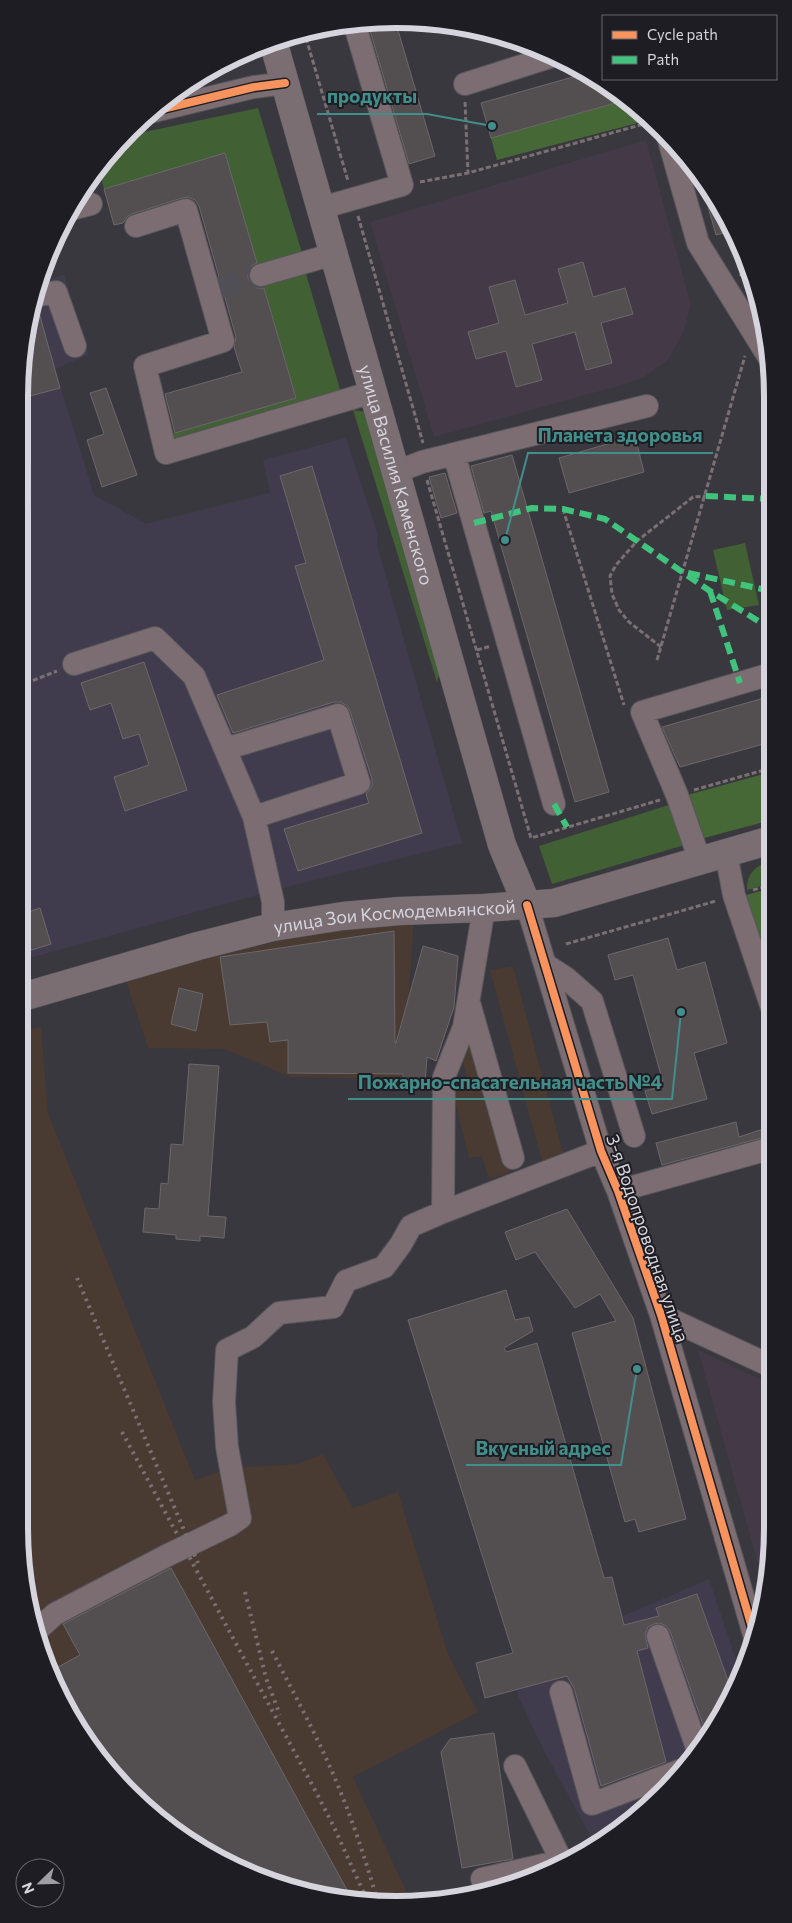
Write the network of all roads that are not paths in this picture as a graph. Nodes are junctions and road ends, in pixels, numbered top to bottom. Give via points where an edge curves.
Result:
1 (356, 30) edge
2 (275, 48) edge
3 (544, 59) edge
4 (285, 83) junction
5 (465, 84) road end
6 (167, 108) edge
7 (672, 152) edge
8 (91, 204) dead end
9 (80, 207) edge
10 (321, 208) junction
11 (136, 226) dead end
12 (334, 254) junction
13 (260, 275) tunnel mouth
14 (42, 295) edge
15 (760, 343) edge
16 (75, 346) dead end
17 (373, 392) junction
18 (648, 406) dead end
19 (454, 454) junction
20 (396, 472) junction
21 (74, 664) road end
22 (764, 676) edge
23 (225, 749) junction
24 (554, 804) dead end
25 (254, 817) junction
26 (764, 842) edge
27 (726, 853) junction
28 (700, 861) junction
29 (527, 906) junction
30 (484, 908) junction
31 (273, 927) junction
32 (546, 965) junction
33 (764, 984) edge
34 (28, 995) edge
35 (470, 1002) junction
36 (634, 1136) dead end
37 (764, 1150) edge
38 (601, 1151) junction
39 (513, 1158) dead end
40 (618, 1191) junction
41 (443, 1212) junction
42 (660, 1315) junction
43 (764, 1363) edge
44 (751, 1625) edge
45 (41, 1626) edge
46 (658, 1636) dead end
47 (561, 1692) dead end
48 (695, 1742) edge
49 (515, 1766) dead end
50 (669, 1775) edge
51 (559, 1857) edge
52 (535, 1868) edge
53 (482, 1879) dead end

1 - 10 street via 402,185
2 - 4 main road, улица Василия Каменского
3 - 5 street
4 - 6 street
4 - 10 main road, улица Василия Каменского
7 - 15 street via 698,243
8 - 9 street
10 - 12 main road, улица Василия Каменского
11 - 17 street via 186,210 214,289 223,341 145,366 166,453
12 - 13 street
12 - 17 main road, улица Василия Каменского
14 - 16 street via 56,292
17 - 20 main road, улица Василия Каменского
18 - 19 street
19 - 20 street
19 - 24 street
20 - 29 main road, улица Василия Каменского via 502,845
21 - 23 street via 156,638 194,676
22 - 28 street via 642,712 677,794
23 - 25 street
23 - 25 street via 338,715 359,783
25 - 31 street via 273,902
26 - 27 main road, улица Зои Космодемьянской
27 - 28 main road, улица Зои Космодемьянской
27 - 33 street via 734,896
28 - 29 main road, улица Зои Космодемьянской via 554,903
29 - 30 main road, улица Зои Космодемьянской
29 - 32 street, 3-я Водопроводная улица
30 - 31 main road, улица Зои Космодемьянской via 352,915
30 - 35 street
31 - 34 main road, улица Зои Космодемьянской
32 - 36 street via 592,1001
32 - 38 street, 3-я Водопроводная улица
35 - 39 street
35 - 41 street via 464,1027 444,1077
37 - 40 street
38 - 40 street, 3-я Водопроводная улица
38 - 41 street
40 - 42 street, 3-я Водопроводная улица
41 - 45 street via 411,1226 384,1266 346,1281 333,1307 279,1313 253,1337 227,1350 224,1402 227,1447 240,1518 55,1614
42 - 43 street
42 - 44 street, 3-я Водопроводная улица
46 - 48 street
47 - 50 street via 592,1804
49 - 51 street
52 - 53 street

